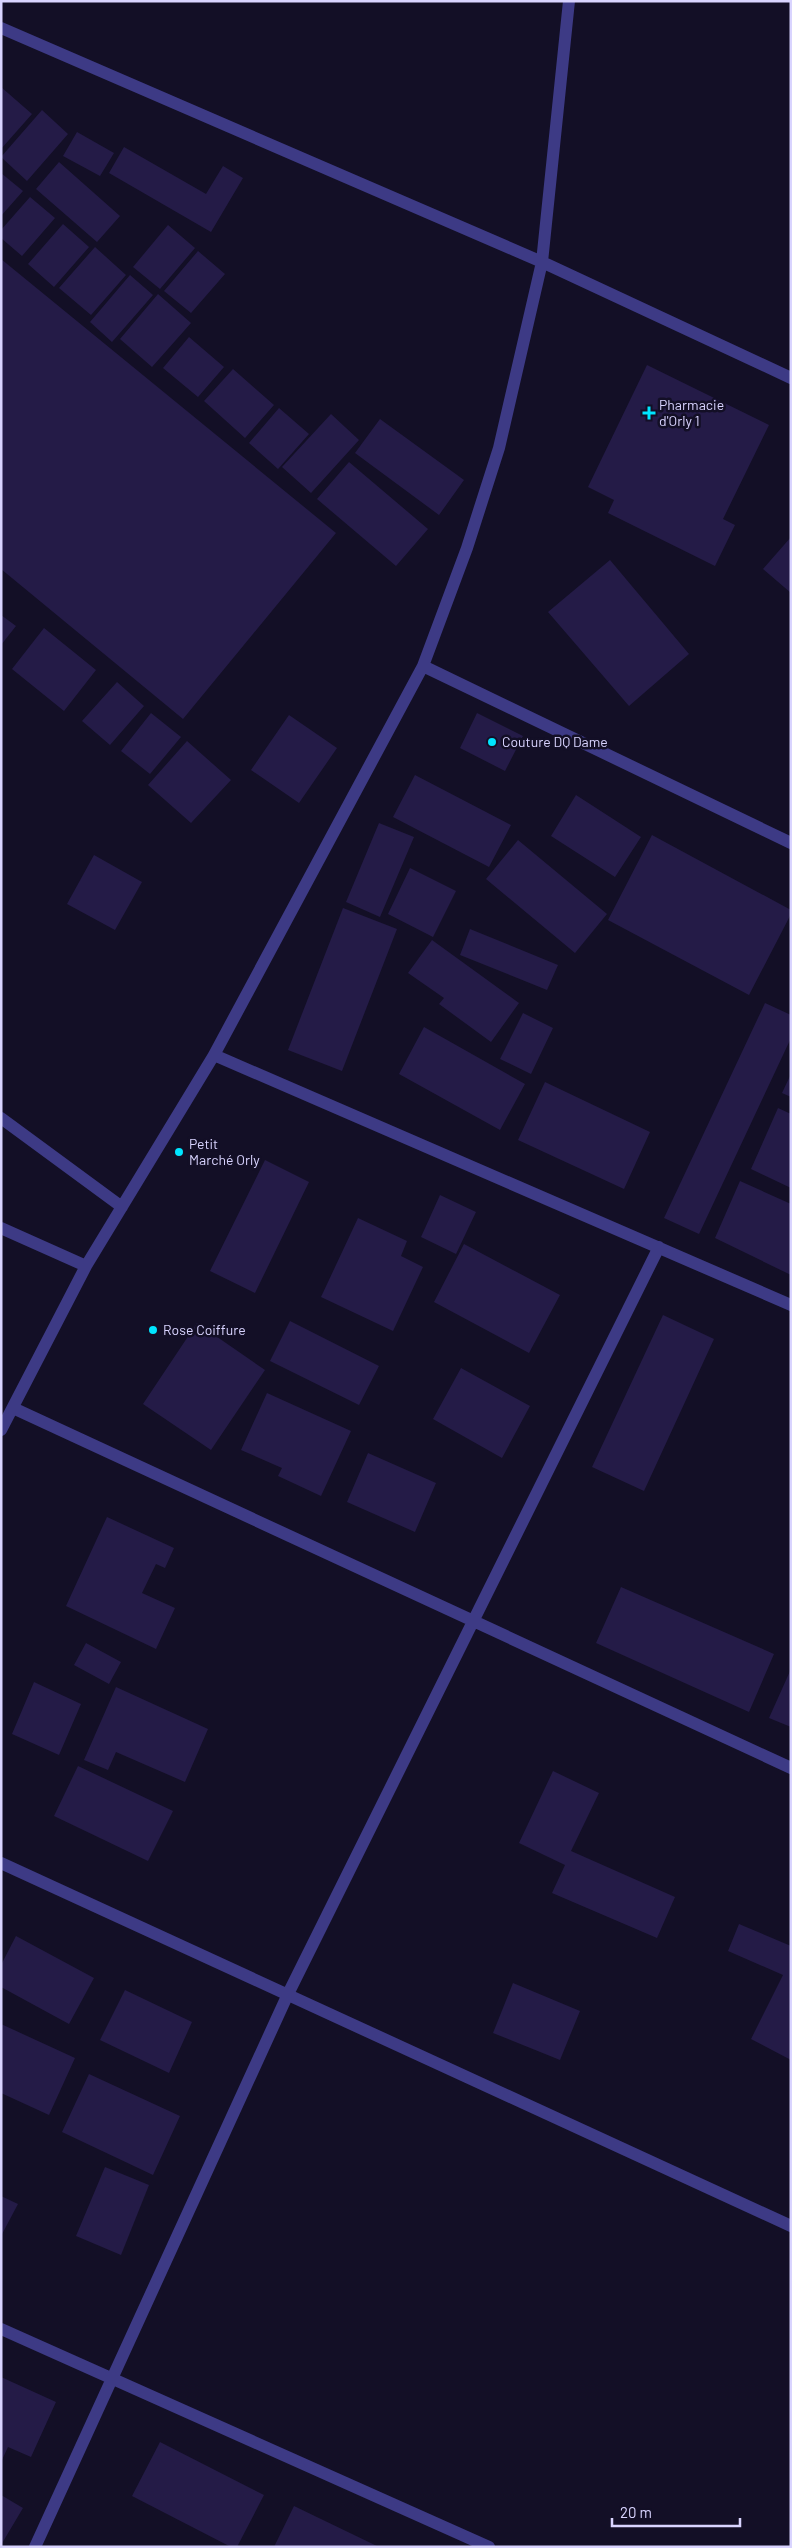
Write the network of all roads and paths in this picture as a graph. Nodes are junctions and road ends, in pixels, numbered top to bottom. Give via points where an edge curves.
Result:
1 (569, 1) edge
2 (1, 28) edge
3 (542, 262) junction
4 (791, 378) edge
5 (423, 666) junction
6 (791, 843) edge
7 (214, 1055) junction
8 (1, 1118) edge
9 (122, 1207) junction
10 (1, 1228) edge
11 (660, 1247) junction
12 (86, 1266) junction
13 (791, 1305) edge
14 (13, 1408) junction
15 (1, 1430) edge
16 (473, 1622) junction
17 (791, 1768) edge
18 (1, 1863) edge
19 (288, 1994) junction
20 (791, 2226) edge
21 (1, 2329) edge
22 (112, 2378) junction
23 (35, 2547) edge
24 (489, 2547) edge

1 - 3 street
2 - 3 street
3 - 4 street
3 - 5 street via 499,448 467,548
5 - 6 street
5 - 7 street
7 - 9 street
7 - 11 street
8 - 9 street
9 - 12 street
10 - 12 street
11 - 13 street
11 - 16 street
12 - 14 street
14 - 15 street
14 - 16 street
16 - 17 street
16 - 19 street
18 - 19 street
19 - 20 street
19 - 22 street
21 - 22 street
22 - 23 street
22 - 24 street

